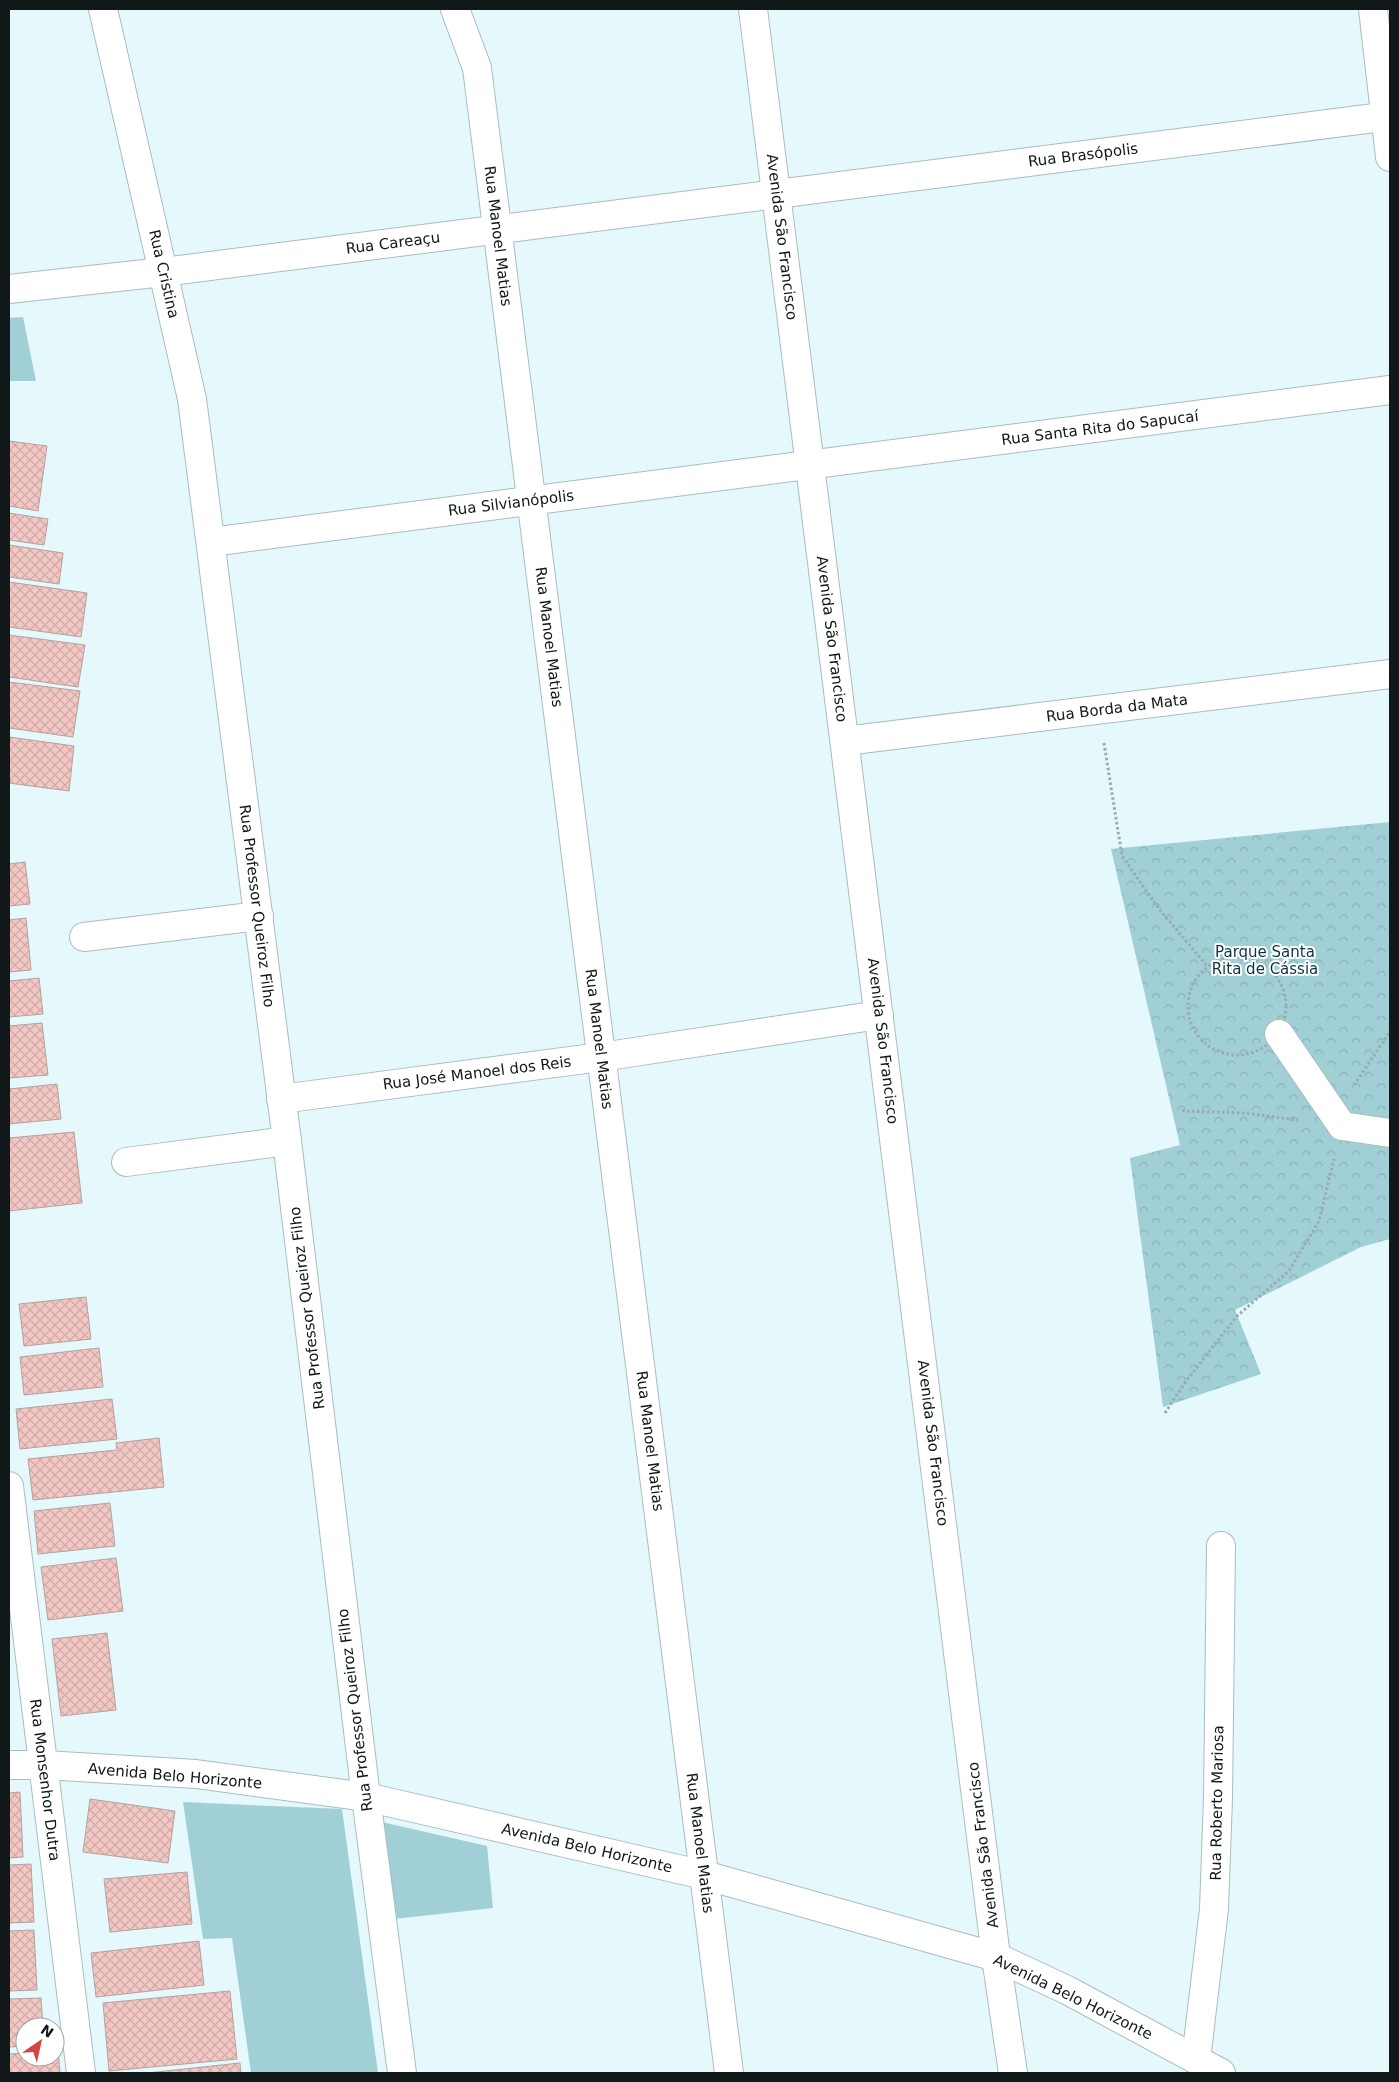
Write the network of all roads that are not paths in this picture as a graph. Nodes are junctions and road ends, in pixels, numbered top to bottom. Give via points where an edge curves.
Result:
1 (103, 9) edge
2 (455, 9) edge
3 (753, 9) edge
4 (1373, 9) edge
5 (1388, 117) edge
6 (1390, 157) edge
7 (776, 194) junction
8 (497, 230) junction
9 (164, 272) junction
10 (9, 289) edge
11 (1390, 390) edge
12 (810, 465) junction
13 (531, 501) junction
14 (211, 542) junction
15 (1390, 674) edge
16 (844, 741) junction
17 (259, 916) junction
18 (84, 938) dead end
19 (879, 1015) junction
20 (1279, 1034) road end
21 (601, 1057) junction
22 (281, 1099) junction
23 (1390, 1132) edge
24 (287, 1141) junction
25 (126, 1162) dead end
26 (9, 1486) edge
27 (1221, 1546) dead end
28 (9, 1764) edge
29 (44, 1765) junction
30 (366, 1797) junction
31 (704, 1876) junction
32 (996, 1957) junction
33 (1196, 2059) junction
34 (81, 2073) edge
35 (402, 2073) edge
36 (729, 2073) edge
37 (1012, 2073) edge
38 (1221, 2073) edge

1 - 9 street, Rua Cristina
2 - 8 street, Rua Manoel Matias via 477,68
3 - 7 street, Avenida São Francisco
4 - 5 street
5 - 6 street
5 - 7 street, Rua Brasópolis
7 - 8 street, Rua Careaçu
7 - 12 street, Avenida São Francisco
8 - 9 street, Rua Careaçu
8 - 13 street, Rua Manoel Matias
9 - 10 street, Rua Careaçu
9 - 14 street, Rua Cristina via 192,399
11 - 12 street, Rua Santa Rita do Sapucaí
12 - 13 street, Rua Silvianópolis
12 - 16 street, Avenida São Francisco
13 - 14 street, Rua Silvianópolis
13 - 21 street, Rua Manoel Matias
14 - 17 street, Rua Professor Queiroz Filho
15 - 16 street, Rua Borda da Mata
16 - 19 street, Avenida São Francisco
17 - 18 street
17 - 22 street, Rua Professor Queiroz Filho
19 - 21 street, Rua José Manoel dos Reis
19 - 32 street, Avenida São Francisco
20 - 23 street via 1342,1126
21 - 22 street, Rua José Manoel dos Reis
21 - 31 street, Rua Manoel Matias
22 - 24 street, Rua Professor Queiroz Filho
24 - 25 street
24 - 30 street, Rua Professor Queiroz Filho
26 - 29 street, Rua Monsenhor Dutra
27 - 33 street, Rua Roberto Mariosa via 1214,1909
28 - 29 street, Avenida Belo Horizonte
29 - 30 street, Avenida Belo Horizonte via 196,1774
29 - 34 street, Rua Monsenhor Dutra
30 - 31 street, Avenida Belo Horizonte
30 - 35 street, Rua Professor Queiroz Filho
31 - 32 street, Avenida Belo Horizonte
31 - 36 street, Rua Manoel Matias
32 - 33 street, Avenida Belo Horizonte via 1067,1990
32 - 37 street, Avenida São Francisco
33 - 38 street, Avenida Belo Horizonte

